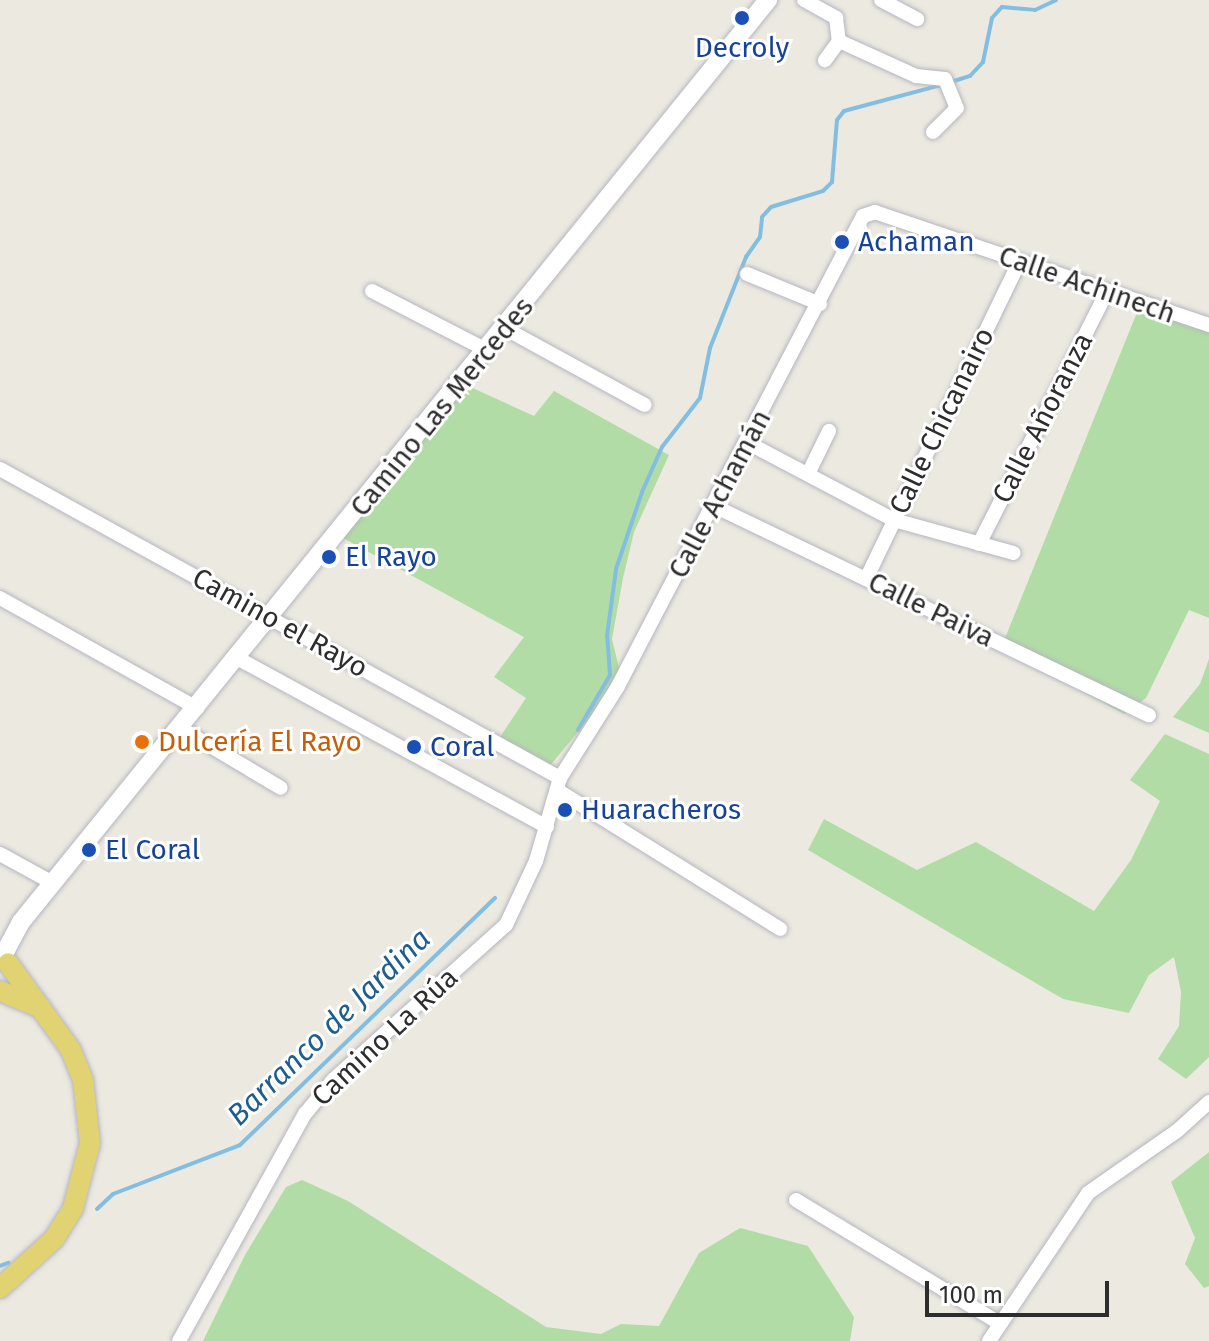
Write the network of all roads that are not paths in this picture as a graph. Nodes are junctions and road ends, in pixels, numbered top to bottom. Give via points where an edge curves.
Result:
1 (768, 0) edge
2 (804, 0) edge
3 (881, 0) edge
4 (917, 19) dead end
5 (839, 41) junction
6 (825, 60) dead end
7 (933, 132) dead end
8 (875, 212) joint
9 (1019, 262) junction
10 (747, 274) dead end
11 (372, 291) dead end
12 (1107, 292) junction
13 (820, 304) junction
14 (1209, 325) edge
15 (506, 329) junction
16 (488, 351) junction
17 (645, 405) dead end
18 (829, 431) dead end
19 (748, 443) junction
20 (0, 469) edge
21 (808, 474) junction
22 (712, 505) junction
23 (894, 520) junction
24 (979, 544) junction
25 (1014, 553) dead end
26 (866, 579) junction
27 (0, 598) edge
28 (271, 616) junction
29 (237, 658) junction
30 (197, 708) junction
31 (1149, 715) dead end
32 (180, 728) junction
33 (559, 784) junction
34 (281, 788) dead end
35 (547, 827) junction
36 (0, 854) edge
37 (53, 883) junction
38 (780, 929) dead end
39 (3, 955) edge
40 (0, 991) edge
41 (41, 1008) junction
42 (1209, 1102) edge
43 (796, 1200) dead end
44 (0, 1288) edge
45 (999, 1323) junction
46 (179, 1341) edge
47 (989, 1341) edge

1 - 15 main road, Camino Las Mercedes
2 - 5 street via 836,18
3 - 4 street
5 - 6 street
5 - 7 street via 946,84 957,108
8 - 9 street, Calle Achinech
8 - 13 street, Calle Achamán via 863,216
9 - 12 street, Calle Achinech
9 - 23 street, Calle Chicanairo
10 - 13 street
11 - 16 street
12 - 14 street, Calle Achinech
12 - 24 street, Calle Añoranza
13 - 19 street, Calle Achamán
15 - 16 main road, Camino Las Mercedes
15 - 17 street
16 - 28 main road, Camino Las Mercedes
18 - 21 street
19 - 21 street
19 - 22 street, Calle Achamán
20 - 28 street, Camino el Rayo
21 - 23 street
22 - 26 street, Calle Paiva
22 - 33 street, Calle Achamán via 617,688
23 - 24 street
23 - 26 street, Calle Chicanairo
24 - 25 street
26 - 31 street, Calle Paiva
27 - 30 street
28 - 29 main road, Camino Las Mercedes
28 - 33 street, Camino el Rayo
29 - 30 main road, Camino Las Mercedes
29 - 35 street
30 - 32 main road, Camino Las Mercedes
32 - 34 street
32 - 37 main road, Camino Las Mercedes
33 - 35 street, Camino La Rúa
33 - 38 street, Camino el Rayo
35 - 46 street, Camino La Rúa via 506,925 333,1080 305,1114
36 - 37 street
37 - 39 main road, Camino Las Mercedes via 21,922
39 - 41 main road
40 - 41 main road
41 - 44 main road via 71,1050 83,1080 90,1143 73,1208 54,1239
42 - 45 street via 1088,1193
43 - 45 street
45 - 47 street

